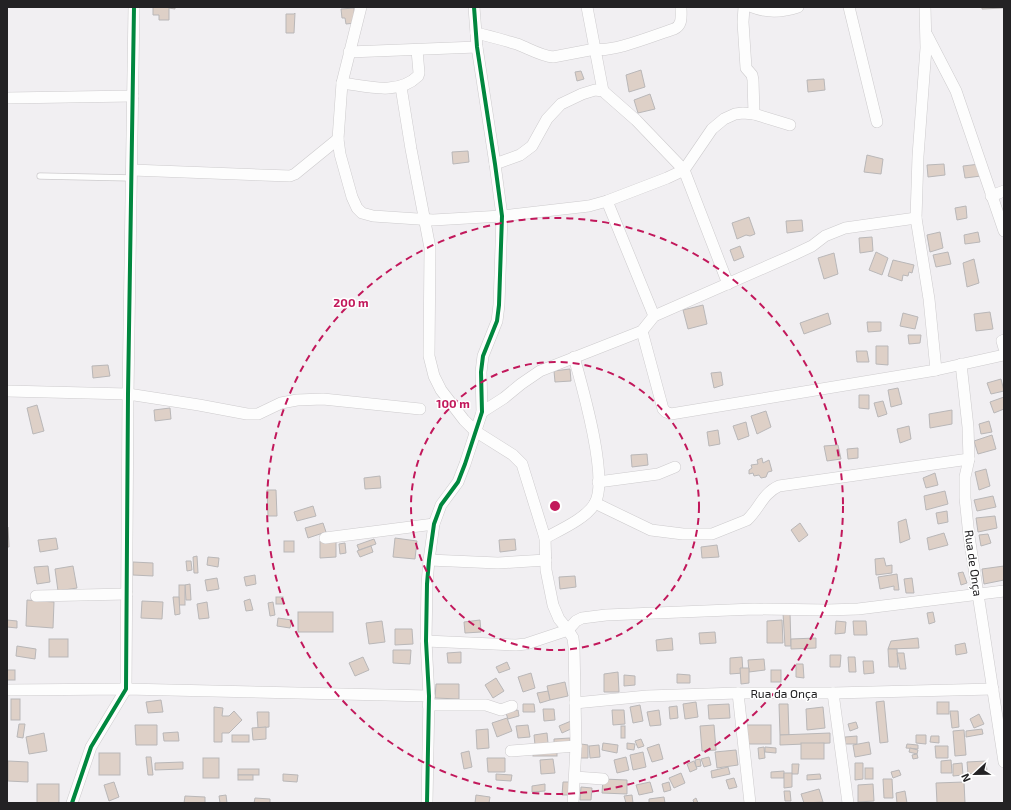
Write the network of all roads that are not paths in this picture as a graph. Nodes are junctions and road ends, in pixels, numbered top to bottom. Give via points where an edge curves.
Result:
1 (134, 7) edge
2 (474, 7) edge
3 (587, 7) edge
4 (681, 7) edge
5 (751, 7) edge
6 (798, 7) edge
7 (849, 7) edge
8 (925, 7) edge
9 (360, 8) edge
10 (476, 33) junction
11 (926, 33) junction
12 (477, 47) junction
13 (594, 49) junction
14 (417, 50) junction
15 (349, 52) junction
16 (342, 82) junction
17 (401, 87) junction
18 (604, 91) junction
19 (133, 96) junction
20 (7, 98) edge
21 (754, 114) junction
22 (877, 122) dead end
23 (790, 125) dead end
24 (338, 139) junction
25 (496, 164) junction
26 (684, 170) junction
27 (132, 174) junction
28 (40, 176) dead end
29 (1004, 191) edge
30 (991, 196) junction
31 (607, 201) junction
32 (502, 216) junction
33 (916, 218) junction
34 (425, 220) junction
35 (1004, 231) edge
36 (728, 284) junction
37 (654, 316) junction
38 (642, 331) junction
39 (1004, 340) edge
40 (1004, 348) edge
41 (1004, 355) edge
42 (574, 357) junction
43 (962, 364) junction
44 (936, 370) junction
45 (7, 391) edge
46 (128, 394) junction
47 (420, 409) dead end
48 (482, 412) junction
49 (475, 431) junction
50 (970, 459) junction
51 (675, 467) dead end
52 (598, 482) junction
53 (595, 503) junction
54 (434, 524) junction
55 (324, 538) dead end
56 (545, 538) junction
57 (429, 560) junction
58 (546, 560) junction
59 (1004, 591) edge
60 (127, 594) junction
61 (978, 595) junction
62 (36, 596) dead end
63 (568, 630) junction
64 (426, 641) junction
65 (126, 689) junction
66 (993, 689) junction
67 (7, 690) edge
68 (738, 693) junction
69 (833, 693) junction
70 (429, 701) junction
71 (575, 703) junction
72 (512, 706) dead end
73 (576, 746) junction
74 (511, 751) dead end
75 (1004, 762) edge
76 (575, 777) junction
77 (603, 779) dead end
78 (72, 803) edge
79 (427, 803) edge
80 (573, 803) edge
81 (750, 803) edge
82 (848, 803) edge

1 - 19 street
2 - 10 street
3 - 13 street
4 - 13 street via 680,23 674,29 617,47
5 - 6 street via 775,12
5 - 21 street via 742,22 746,68 754,80
7 - 22 street
8 - 11 street
9 - 15 street
10 - 12 street
10 - 13 street via 553,58
11 - 30 street via 956,91
11 - 33 street
12 - 14 street
12 - 25 street
13 - 18 street
14 - 15 street
14 - 17 street via 418,76
15 - 16 street
16 - 17 street via 389,89
16 - 24 street
17 - 34 street
18 - 25 street via 595,90 561,104 547,119 532,146 520,155
18 - 26 street
19 - 20 street
19 - 27 street
21 - 23 street
21 - 26 street via 735,114 724,119 712,129
24 - 27 street via 290,176
24 - 34 street via 352,197 362,213
25 - 32 street
26 - 31 street
26 - 36 street
27 - 28 lane
27 - 46 street
29 - 30 street
30 - 35 street
31 - 32 street via 589,206
31 - 37 street
32 - 34 street
32 - 48 street via 497,321 483,356
33 - 36 street via 845,228 825,236 793,256
33 - 44 street via 929,299
34 - 49 street via 431,252 429,356 441,390
36 - 37 street
37 - 38 street
38 - 42 street
38 - 44 street via 664,409 671,414
39 - 40 street
41 - 43 street
42 - 48 street via 540,371
42 - 52 street via 590,414
43 - 44 street
43 - 50 street, Rua de Onça
45 - 46 street
46 - 47 street via 247,414 258,414 281,403 323,399
46 - 60 street
48 - 49 street
49 - 54 street via 458,482 441,505
49 - 56 street via 513,455 522,464
50 - 53 street via 779,486 768,492 747,520 712,534 651,530
50 - 61 street, Rua de Onça via 965,498
51 - 52 street via 658,474
52 - 53 street
53 - 56 street via 582,517
54 - 55 street
54 - 57 street
56 - 58 street
57 - 58 street via 498,563
57 - 64 street
58 - 63 street via 553,605 559,619
59 - 61 street
60 - 62 street
60 - 65 street
61 - 63 street via 858,609 754,609 606,615 582,618
61 - 66 street, Rua de Onça
63 - 64 street via 516,646
63 - 71 street via 574,647
64 - 70 street
65 - 67 street
65 - 70 street
65 - 78 street via 91,747
66 - 69 street, Rua da Onça
66 - 75 street, Rua de Onça
68 - 69 street, Rua da Onça
68 - 71 street, Rua da Onça via 647,696
68 - 81 street
69 - 82 street
70 - 72 street via 486,705 501,710
70 - 79 street
71 - 73 street
73 - 74 street
73 - 76 street
76 - 77 street
76 - 80 street

